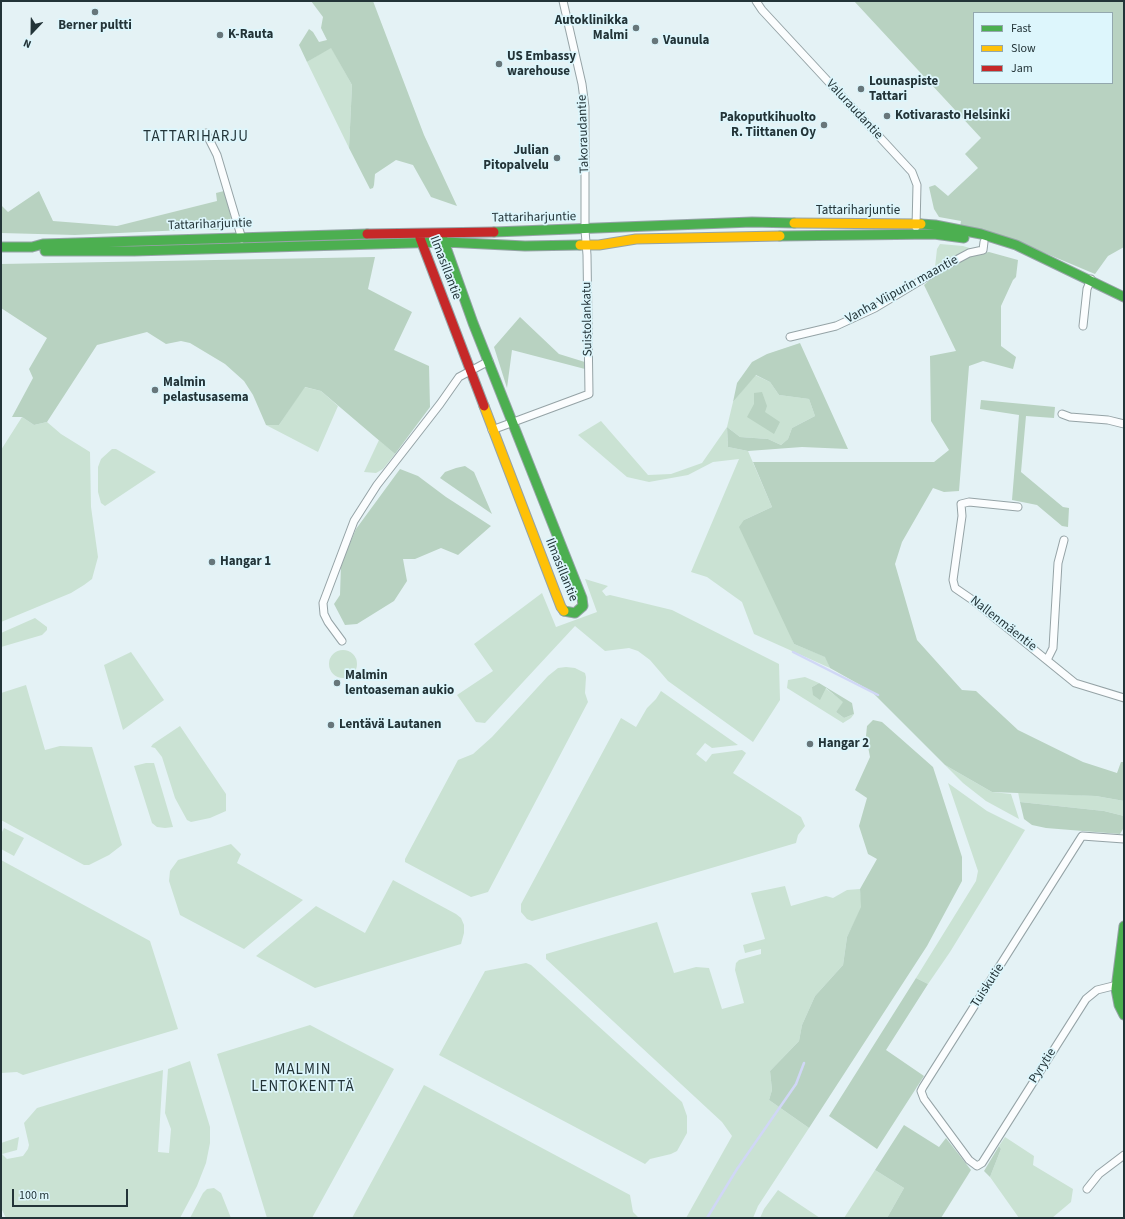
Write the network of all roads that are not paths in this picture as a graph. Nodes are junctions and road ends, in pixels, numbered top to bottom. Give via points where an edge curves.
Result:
1 (563, 1) edge
2 (756, 1) edge
3 (206, 133) dead end
4 (916, 224) junction
5 (585, 230) junction
6 (418, 233) junction
7 (441, 233) junction
8 (916, 234) junction
9 (242, 237) junction
10 (445, 242) junction
11 (984, 242) junction
12 (422, 243) junction
13 (586, 245) junction
14 (1, 247) edge
15 (32, 247) junction
16 (244, 247) junction
17 (1033, 254) junction
18 (1091, 279) junction
19 (1124, 289) edge
20 (1124, 297) edge
21 (1083, 326) dead end
22 (790, 337) dead end
23 (488, 361) junction
24 (470, 371) junction
25 (1062, 414) dead end
26 (512, 423) junction
27 (1124, 424) edge
28 (492, 430) junction
29 (1018, 507) dead end
30 (1064, 540) dead end
31 (342, 641) dead end
32 (1047, 660) junction
33 (1124, 698) edge
34 (1124, 839) edge
35 (1124, 926) edge
36 (1124, 973) edge
37 (1120, 984) junction
38 (1124, 997) edge
39 (1124, 1015) edge
40 (1124, 1155) edge
41 (977, 1166) joint
42 (1087, 1189) dead end

1 - 5 street, Takoraudantie via 585,107
2 - 4 street, Valuraudantie via 912,172 917,185
3 - 9 street via 218,155
4 - 5 main road, Tattariharjuntie via 752,222
4 - 8 street, Valuraudantie
4 - 17 main road, Tattariharjuntie via 981,234 1016,244
5 - 7 main road, Tattariharjuntie
5 - 13 street, Takoraudantie
6 - 7 main road, Tattariharjuntie
6 - 9 main road, Tattariharjuntie
6 - 12 main road, Ilmasillantie
7 - 10 main road, Ilmasillantie
8 - 11 main road, Tattariharjuntie via 951,236
8 - 13 main road, Tattariharjuntie via 658,238
9 - 15 main road, Tattariharjuntie via 44,244
9 - 16 street
10 - 12 main road, Tattariharjuntie
10 - 13 main road, Tattariharjuntie via 525,246
10 - 23 main road, Ilmasillantie
11 - 17 main road, Tattariharjuntie
11 - 22 street, Vanha Viipurin maantie via 983,250 969,253 950,263 875,308 836,326
12 - 16 main road, Tattariharjuntie
12 - 24 main road, Ilmasillantie
13 - 26 street, Suistolankatu via 589,394
14 - 15 main road, Tattariharjuntie
15 - 16 main road, Tattariharjuntie via 43,251
17 - 18 main road, Tattariharjuntie
18 - 19 main road, Tattariharjuntie
18 - 20 main road, Tattariharjuntie
18 - 21 street via 1087,289
23 - 24 street
23 - 26 main road, Ilmasillantie
24 - 28 main road, Ilmasillantie
24 - 31 street via 459,377 377,485 354,521 323,604 328,622
25 - 27 street
26 - 28 street
26 - 28 main road, Ilmasillantie via 582,598 581,609 576,613 568,614 560,606
29 - 32 street, Nallenmäentie via 969,502 961,504 962,516 953,580 955,588
30 - 32 street via 1058,563 1053,648
32 - 33 street, Nallenmäentie via 1075,683
34 - 41 street, Tuiskutie via 1082,836 921,1091 924,1099 969,1160
35 - 37 main road
36 - 37 main road
37 - 38 main road
37 - 39 main road via 1119,1005
37 - 41 street, Pyrytie via 1097,990 1086,999 982,1163
40 - 42 street via 1099,1174

